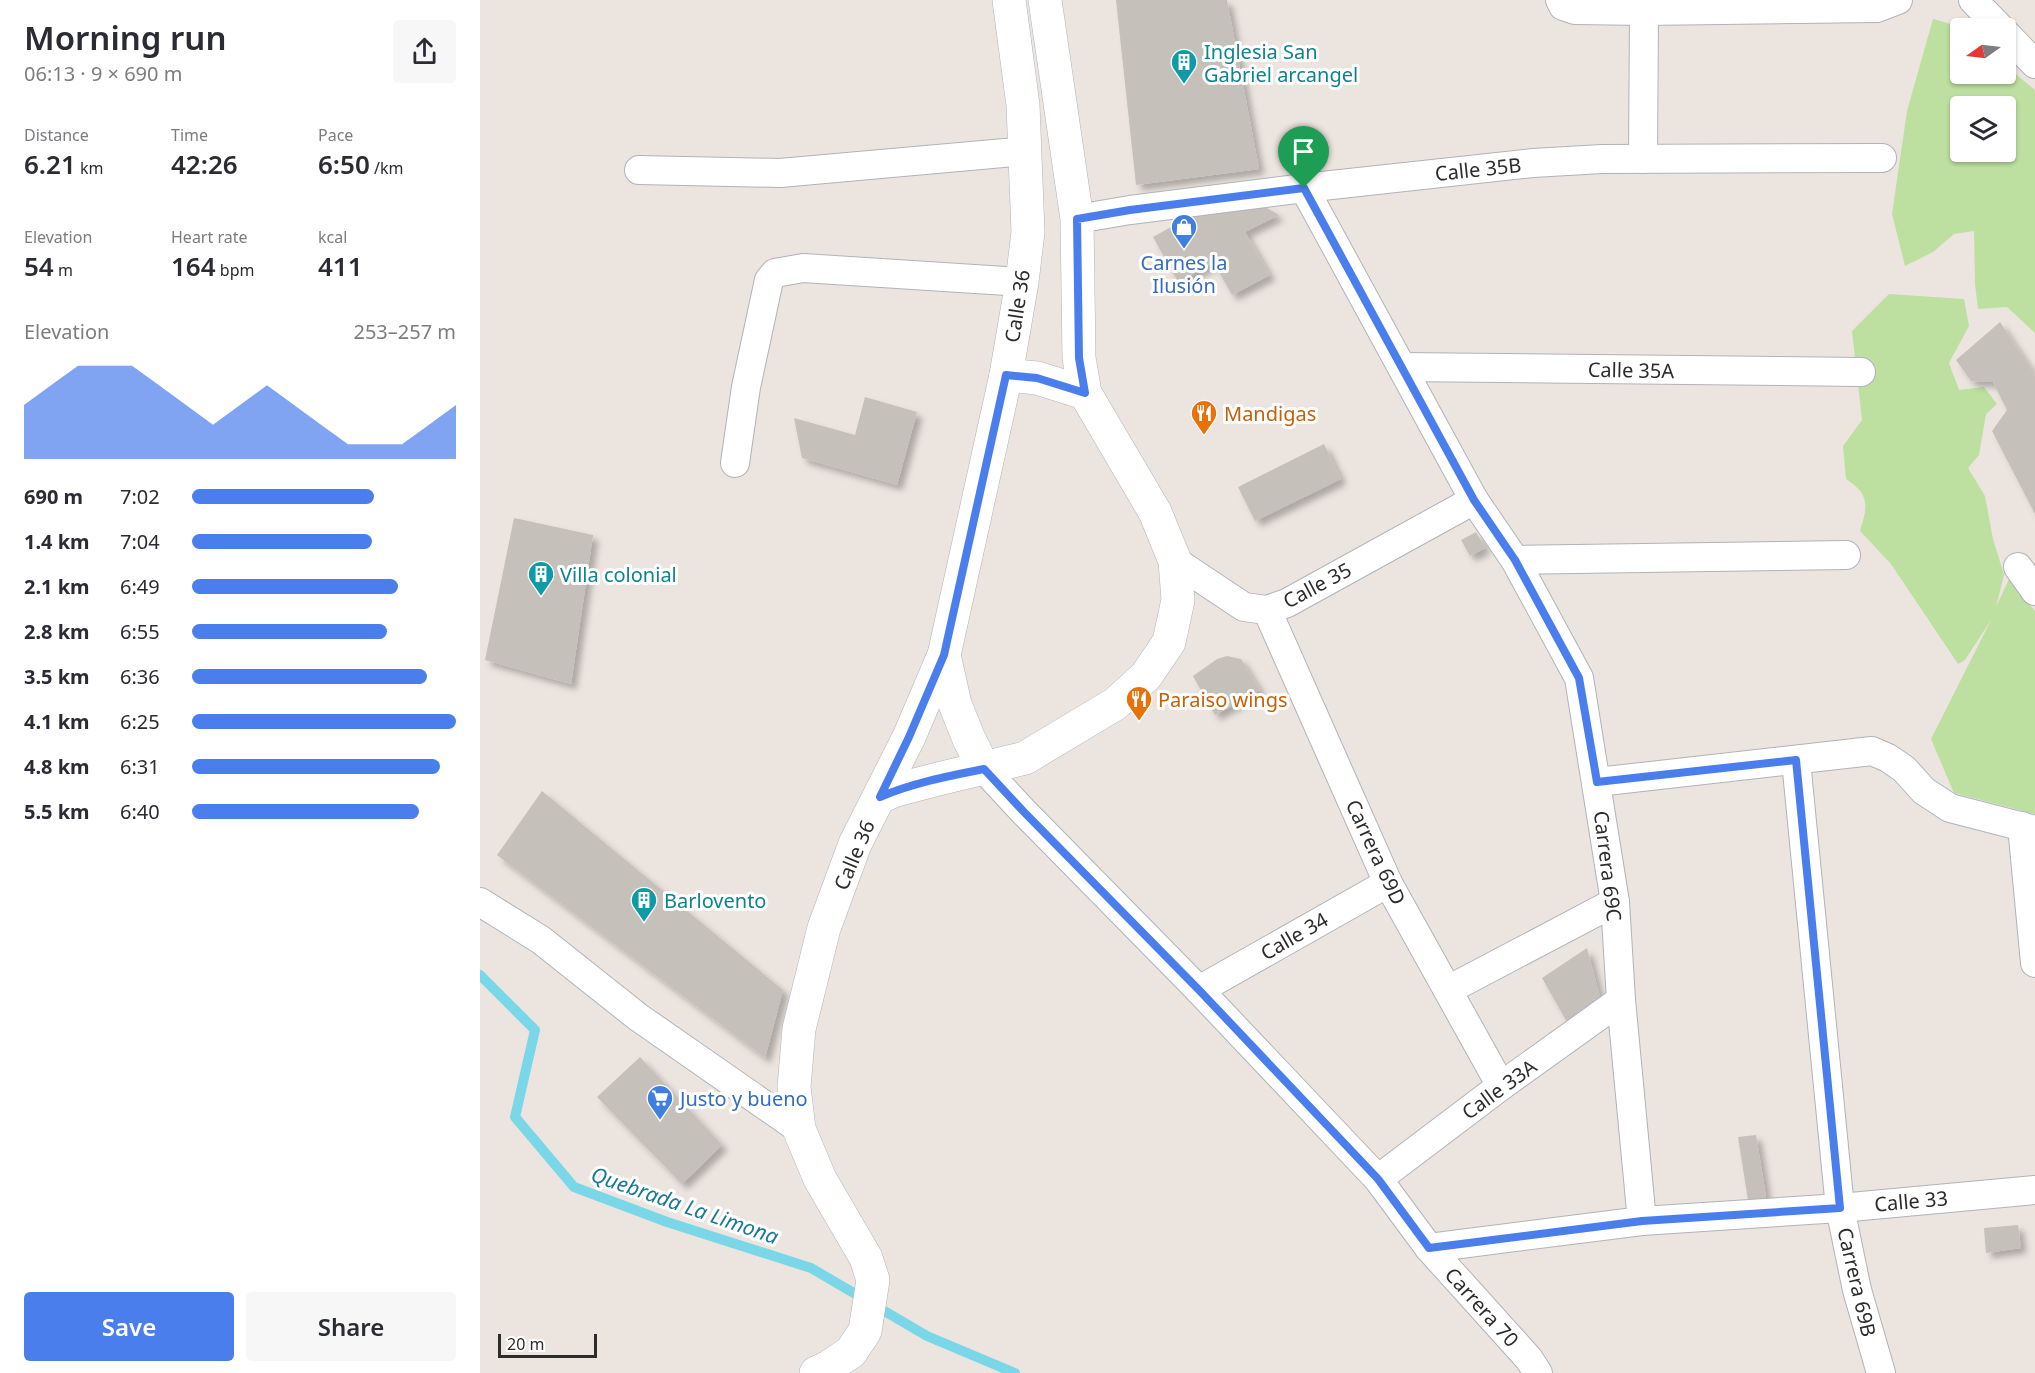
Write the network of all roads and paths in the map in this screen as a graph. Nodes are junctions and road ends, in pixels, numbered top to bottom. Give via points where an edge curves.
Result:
1 (1009, 0) edge
2 (1045, 0) edge
3 (1898, 0) edge
4 (1973, 0) edge
5 (1562, 3) edge
6 (1644, 11) junction
7 (1990, 18) edge
8 (2016, 44) edge
9 (2035, 64) edge
10 (1026, 151) junction
11 (1882, 158) dead end
12 (1643, 159) junction
13 (639, 170) dead end
14 (1304, 188) junction
15 (1077, 219) junction
16 (1022, 282) junction
17 (1402, 367) junction
18 (1861, 372) dead end
19 (1006, 375) junction
20 (1085, 393) junction
21 (735, 464) dead end
22 (1474, 500) junction
23 (1846, 555) dead end
24 (1515, 560) junction
25 (1175, 561) junction
26 (2018, 567) dead end
27 (2035, 591) edge
28 (1267, 610) junction
29 (944, 655) junction
30 (1025, 758) junction
31 (1796, 760) junction
32 (984, 769) junction
33 (1597, 782) junction
34 (880, 797) junction
35 (1023, 811) junction
36 (2028, 828) edge
37 (1388, 882) junction
38 (480, 902) edge
39 (1615, 902) junction
40 (2035, 963) edge
41 (1199, 990) junction
42 (1448, 990) junction
43 (1621, 1000) junction
44 (1501, 1086) junction
45 (799, 1129) junction
46 (1378, 1179) junction
47 (2035, 1190) edge
48 (1840, 1208) junction
49 (1642, 1221) junction
50 (1429, 1248) junction
51 (826, 1371) edge
52 (1538, 1373) edge
53 (1881, 1373) edge

1 - 10 main road, Calle 36
2 - 15 main road
3 - 6 street via 1877,8
4 - 7 street
5 - 6 street via 1575,10
6 - 12 street
8 - 9 street
10 - 13 street via 780,173
10 - 16 main road, Calle 36 via 1028,232
11 - 12 street, Calle 35B
12 - 14 street, Calle 35B via 1533,163
14 - 15 street, Calle 35B
14 - 17 street, Carrera 69C
15 - 20 main road via 1079,358
16 - 19 main road, Calle 36
16 - 21 street via 803,268 775,273 769,280 746,387
17 - 18 street, Calle 35A
17 - 22 street, Carrera 69C
19 - 20 main road via 1037,378
19 - 29 main road, Calle 36
20 - 25 main road via 1155,512
22 - 24 street, Carrera 69C
22 - 28 street, Calle 35 via 1287,603
23 - 24 street
24 - 33 street, Carrera 69C via 1579,678
25 - 28 street, Calle 35 via 1244,607
25 - 30 main road via 1178,600 1169,642 1146,676 1115,704
26 - 27 street
28 - 37 street, Carrera 69D
29 - 32 main road via 955,704
29 - 34 main road, Calle 36
30 - 32 main road
30 - 35 street via 1020,793
31 - 33 street
31 - 36 street via 1872,751 1904,769 1924,791 1950,808
31 - 48 street, Carrera 69B
32 - 34 main road
32 - 35 street, Carrera 70
33 - 39 street, Carrera 69C
34 - 45 main road, Calle 36 via 855,844 824,928 799,1029 794,1087
35 - 41 street, Carrera 70
36 - 40 street
37 - 41 street, Calle 34
37 - 42 street, Carrera 69D
38 - 45 street via 541,940 638,1017
39 - 42 street
39 - 43 street, Carrera 69C
41 - 46 street, Carrera 70
42 - 44 street, Carrera 69D
43 - 44 street, Calle 33A
43 - 49 street, Carrera 69C
44 - 46 street, Calle 33A
45 - 51 main road, Calle 36 via 820,1179 866,1258 873,1280 865,1331 850,1352
46 - 50 street, Carrera 70
47 - 48 street, Calle 33
48 - 49 street, Calle 33
48 - 53 street, Carrera 69B via 1857,1290
49 - 50 street, Calle 33
50 - 52 street, Carrera 70

